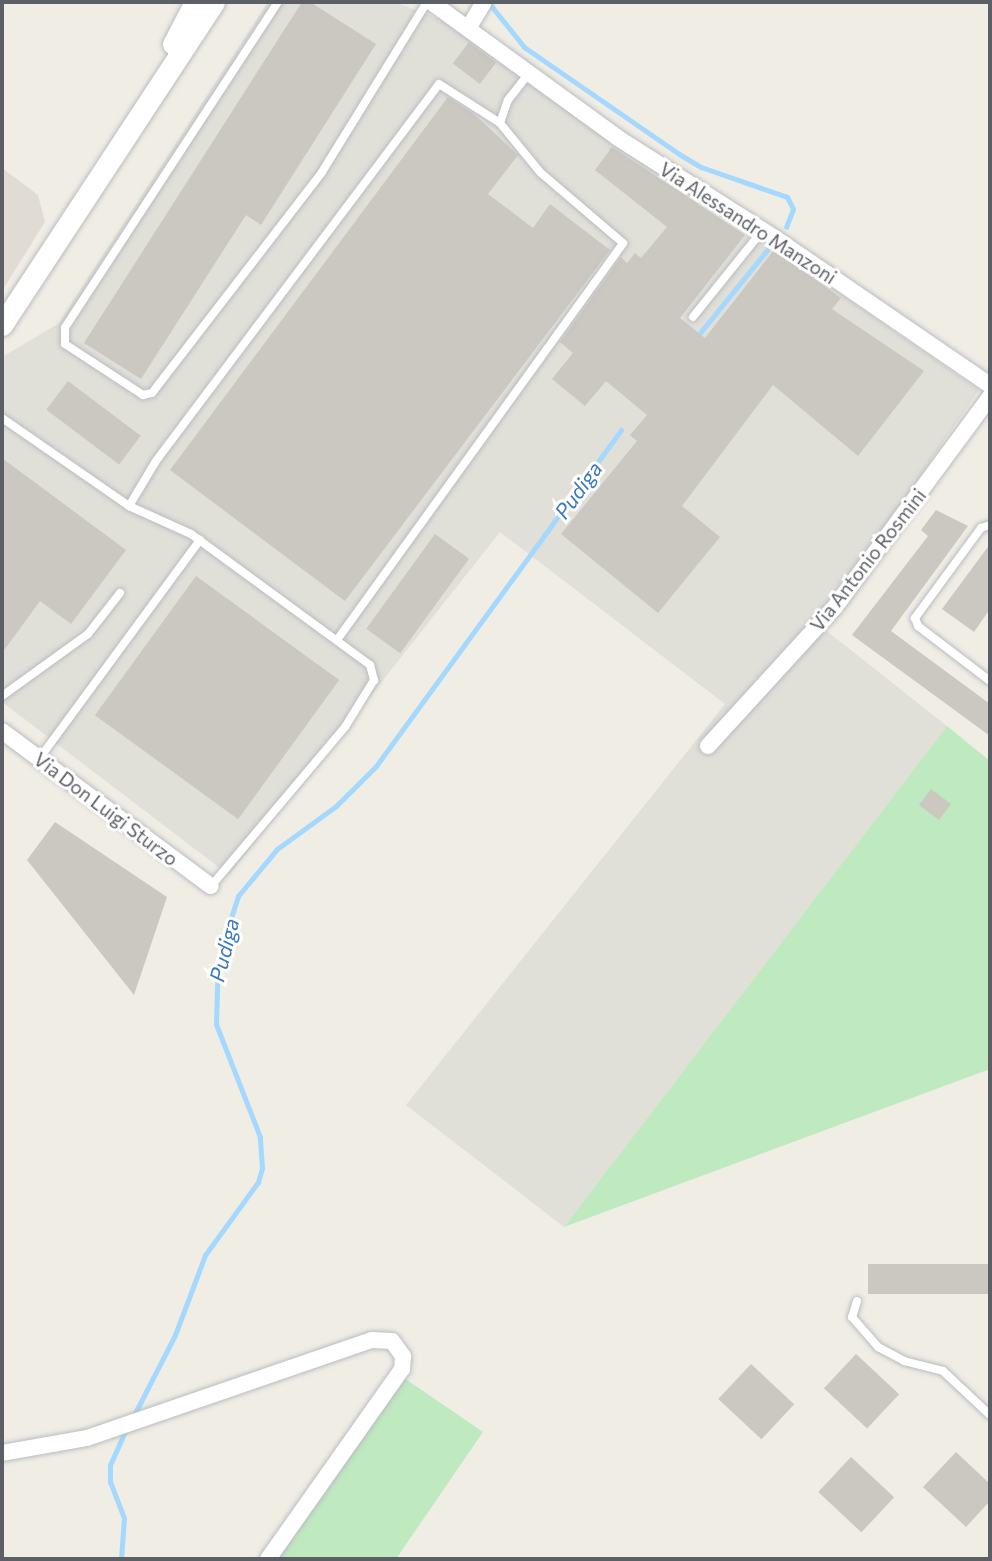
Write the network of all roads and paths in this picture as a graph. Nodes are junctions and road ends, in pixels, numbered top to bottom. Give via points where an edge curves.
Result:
1 (195, 2) edge
2 (214, 2) edge
3 (278, 2) edge
4 (429, 2) edge
5 (481, 6) edge
6 (469, 27) junction
7 (529, 73) junction
8 (500, 123) junction
9 (97, 177) junction
10 (762, 230) junction
11 (693, 317) dead end
12 (2, 325) edge
13 (990, 385) edge
14 (990, 397) edge
15 (2, 418) edge
16 (129, 506) junction
17 (990, 525) edge
18 (200, 540) junction
19 (120, 593) dead end
20 (337, 640) junction
21 (990, 681) edge
22 (2, 696) edge
23 (2, 731) edge
24 (708, 746) dead end
25 (39, 759) junction
26 (211, 886) joint
27 (856, 1301) dead end
28 (990, 1415) edge
29 (2, 1453) edge
30 (268, 1559) edge

1 - 9 street
2 - 9 street
3 - 4 lane via 65,328 65,344 143,396 152,393 322,172
4 - 6 street, Via Alessandro Manzoni
5 - 6 street
6 - 7 street, Via Alessandro Manzoni
7 - 8 lane via 508,100
7 - 10 street, Via Alessandro Manzoni via 680,180
8 - 16 lane via 439,84 156,461
8 - 20 lane via 540,172 623,243
9 - 12 street
10 - 11 lane
10 - 13 street, Via Alessandro Manzoni
14 - 24 street, Via Antonio Rosmini via 835,607
15 - 16 lane
16 - 18 lane
17 - 21 lane via 981,528 915,618 918,626
18 - 20 lane
18 - 25 lane
19 - 22 lane via 88,634
20 - 26 lane via 370,665 374,680 345,727
23 - 25 street, Via Don Luigi Sturzo
25 - 26 street, Via Don Luigi Sturzo
27 - 28 lane via 852,1317 878,1347 904,1361 943,1371
29 - 30 street via 110,1431 372,1339 388,1340 403,1356 402,1369

